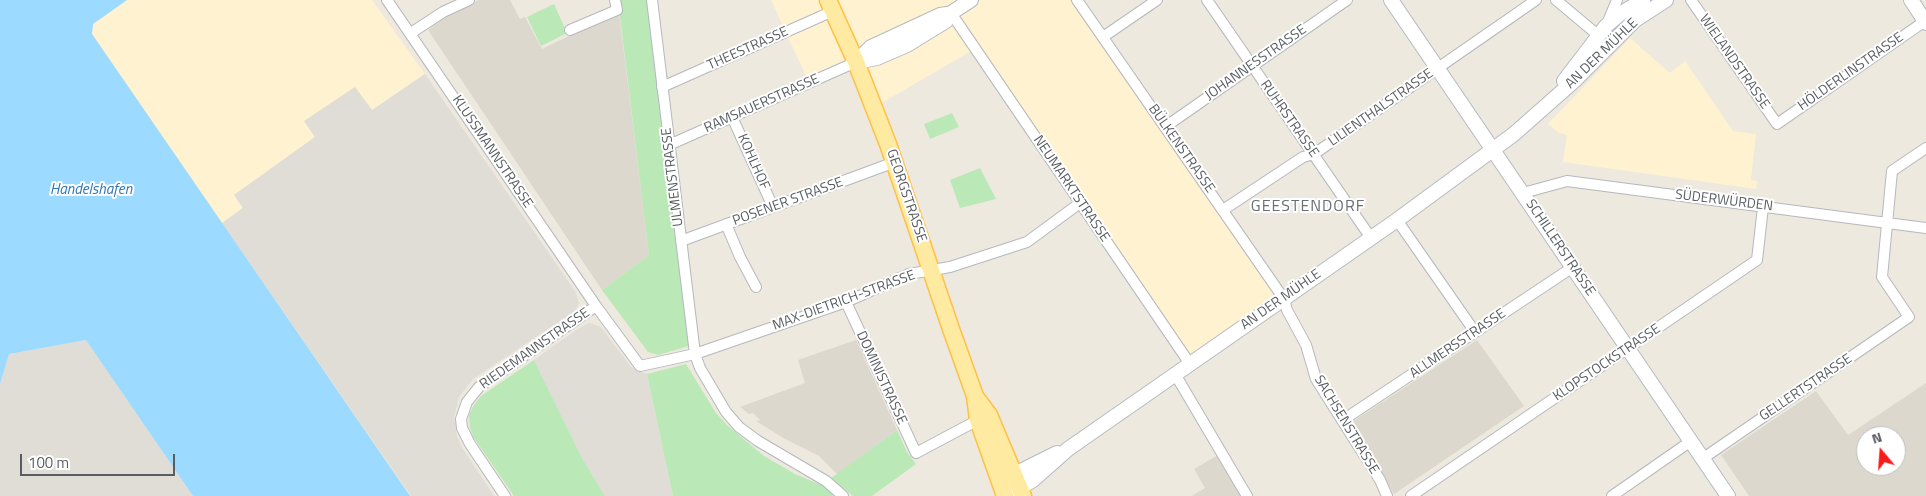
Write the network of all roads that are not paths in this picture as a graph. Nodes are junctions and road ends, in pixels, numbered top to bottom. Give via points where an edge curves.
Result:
1 (387, 0) edge
2 (469, 0) edge
3 (652, 0) edge
4 (971, 0) edge
5 (1077, 0) edge
6 (1157, 0) edge
7 (1207, 0) edge
8 (1347, 0) edge
9 (1391, 0) edge
10 (1536, 0) edge
11 (1556, 0) edge
12 (1617, 0) edge
13 (1666, 0) edge
14 (1691, 0) edge
15 (1910, 0) edge
16 (1639, 1) edge
17 (616, 5) edge
18 (831, 6) edge
19 (951, 13) junction
20 (1636, 20) junction
21 (1925, 22) edge
22 (570, 30) dead end
23 (1602, 31) junction
24 (411, 33) junction
25 (1103, 37) junction
26 (856, 62) junction
27 (1252, 66) junction
28 (1438, 68) junction
29 (662, 87) junction
30 (732, 117) junction
31 (1777, 124) joint
32 (1165, 127) junction
33 (669, 145) junction
34 (1926, 148) edge
35 (1493, 149) junction
36 (1314, 154) junction
37 (895, 162) junction
38 (1523, 193) junction
39 (1080, 203) junction
40 (773, 207) junction
41 (1764, 207) junction
42 (1222, 210) junction
43 (1397, 220) junction
44 (1888, 223) junction
45 (726, 224) junction
46 (1926, 228) edge
47 (1371, 238) junction
48 (681, 241) junction
49 (1573, 267) junction
50 (931, 271) junction
51 (756, 288) dead end
52 (1284, 299) junction
53 (846, 302) junction
54 (596, 306) junction
55 (1475, 332) junction
56 (1628, 349) junction
57 (695, 354) junction
58 (1190, 364) junction
59 (1175, 374) junction
60 (975, 396) junction
61 (978, 420) junction
62 (1343, 420) junction
63 (1691, 442) junction
64 (1702, 459) junction
65 (1019, 486) edge
66 (1002, 495) edge
67 (505, 496) edge
68 (842, 496) edge
69 (1247, 496) edge
70 (1387, 496) edge
71 (1411, 496) edge
72 (1612, 496) edge
73 (1728, 496) edge

1 - 24 street, KLUSSMANNSTRASSE
2 - 24 street
3 - 29 street, ULMENSTRASSE
4 - 19 main road
5 - 25 street, BÜLKENSTRASSE
6 - 25 street
7 - 27 street, RUHRSTRASSE
8 - 27 street, JOHANNESSTRASSE
9 - 28 main road, SCHILLERSTRASSE
10 - 28 street, LILIENTHALSTRASSE
11 - 23 street
12 - 23 street
13 - 20 main road, AN DER MÜHLE
14 - 31 street, WIELANDSTRASSE
15 - 21 main road
16 - 20 street
16 - 23 main road, AN DER MÜHLE
17 - 22 street
18 - 26 main road, GEORGSTRASSE
18 - 29 street, THEESTRASSE
19 - 26 main road via 940,15 872,47
19 - 39 street, NEUMARKTSTRASSE
20 - 35 main road, AN DER MÜHLE via 1574,81
21 - 31 street, HÖLDERLINSTRASSE
23 - 35 main road, AN DER MÜHLE via 1564,81
24 - 54 street, KLUSSMANNSTRASSE
25 - 32 street, BÜLKENSTRASSE
26 - 30 street, RAMSAUERSTRASSE
26 - 37 main road, GEORGSTRASSE
27 - 32 street, JOHANNESSTRASSE
27 - 36 street, RUHRSTRASSE
28 - 35 main road, SCHILLERSTRASSE
28 - 36 street, LILIENTHALSTRASSE
29 - 33 street, ULMENSTRASSE
30 - 33 street, RAMSAUERSTRASSE
30 - 40 street, KOHLHOF
32 - 42 street, BÜLKENSTRASSE
33 - 48 street, ULMENSTRASSE
34 - 44 street via 1892,171
35 - 38 main road, SCHILLERSTRASSE
35 - 43 main road, AN DER MÜHLE
36 - 42 street, LILIENTHALSTRASSE via 1303,157
36 - 47 street, RUHRSTRASSE
37 - 40 street, POSENER STRASSE
37 - 50 main road, GEORGSTRASSE
38 - 41 street, SÜDERWÜRDEN via 1568,181
38 - 49 main road, SCHILLERSTRASSE
39 - 50 street, MAX-DIETRICH-STRASSE via 1027,242
39 - 58 street, NEUMARKTSTRASSE
40 - 45 street, POSENER STRASSE
41 - 44 street, SÜDERWÜRDEN
41 - 56 street, KLOPSTOCKSTRASSE via 1757,260
42 - 52 street, BÜLKENSTRASSE
43 - 47 main road, AN DER MÜHLE
43 - 55 street
44 - 46 street, SÜDERWÜRDEN
44 - 64 street, GELLERTSTRASSE via 1882,277 1909,317
45 - 48 street, POSENER STRASSE
45 - 51 street
47 - 52 main road, AN DER MÜHLE
48 - 57 street, ULMENSTRASSE
49 - 55 street, ALLMERSSTRASSE
49 - 56 main road, SCHILLERSTRASSE
50 - 53 street, MAX-DIETRICH-STRASSE via 909,274
50 - 60 main road, GEORGSTRASSE
52 - 58 main road, AN DER MÜHLE
52 - 62 street, SACHSENSTRASSE via 1306,345 1316,379
53 - 57 street, MAX-DIETRICH-STRASSE
53 - 61 street, DOMINISTRASSE via 916,453
54 - 57 street, MAX-DIETRICH-STRASSE via 640,366
54 - 67 street, RIEDEMANNSTRASSE via 479,387 467,402 462,428
55 - 62 street, ALLMERSSTRASSE
56 - 63 main road, SCHILLERSTRASSE
56 - 71 street, KLOPSTOCKSTRASSE
57 - 68 street, ULMENSTRASSE via 707,383 739,427 758,442 826,481
58 - 59 main road, AN DER MÜHLE
59 - 65 main road, AN DER MÜHLE via 1068,450 1033,480
59 - 69 street
60 - 61 main road, GEORGSTRASSE
60 - 65 main road, GEORGSTRASSE via 989,415
61 - 66 main road, GEORGSTRASSE
62 - 70 street, SACHSENSTRASSE
63 - 64 main road, SCHILLERSTRASSE
63 - 72 street
64 - 73 main road, SCHILLERSTRASSE
65 - 66 main road, AN DER MÜHLE

